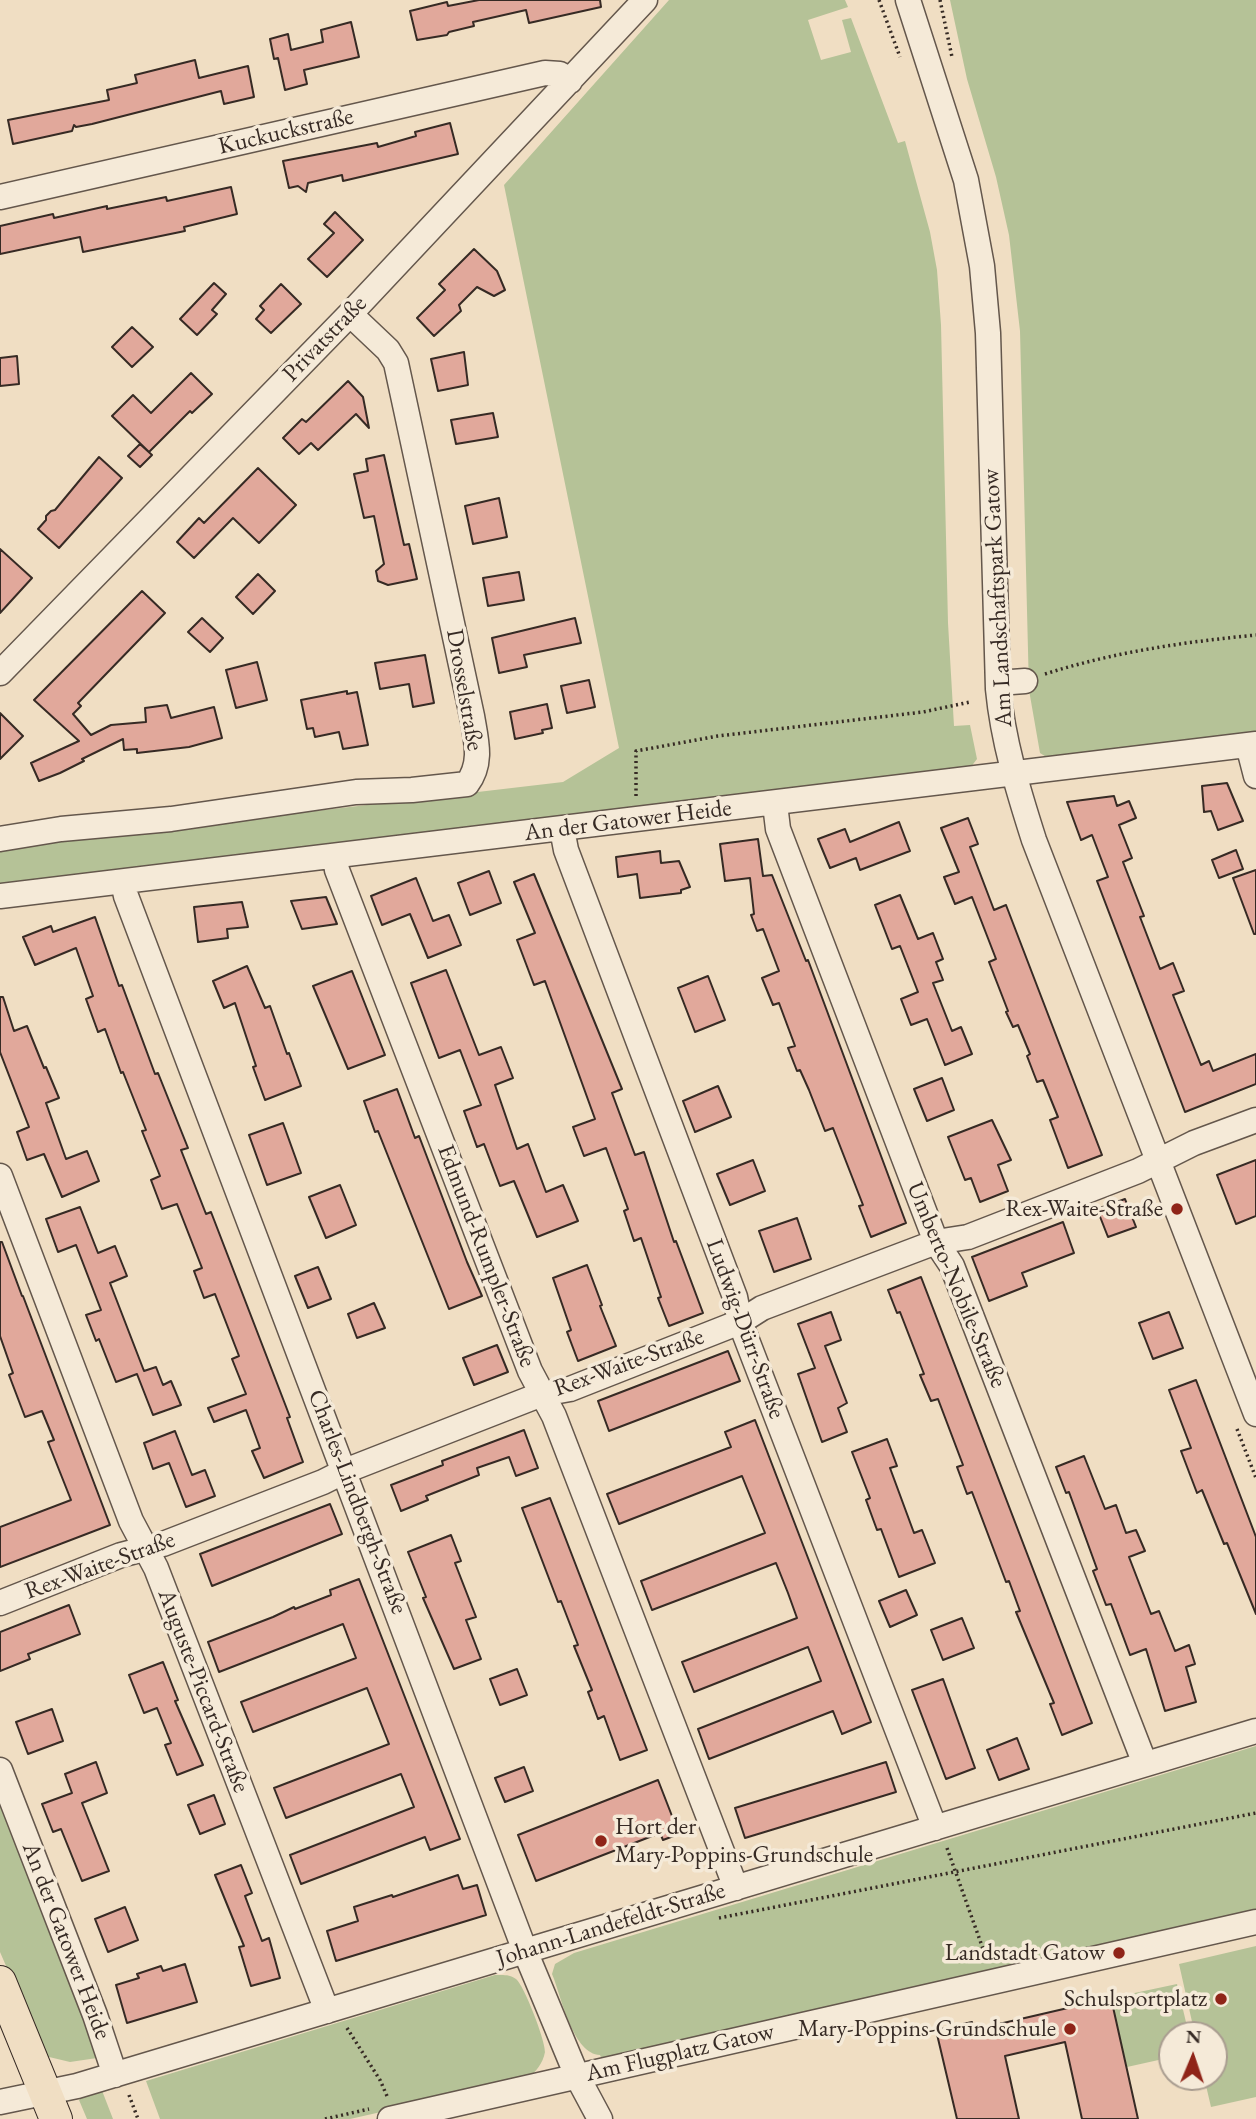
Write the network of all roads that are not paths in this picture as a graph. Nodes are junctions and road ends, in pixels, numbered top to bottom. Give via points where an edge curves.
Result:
1 (645, 0) edge
2 (908, 0) edge
3 (570, 81) junction
4 (0, 197) edge
5 (351, 314) junction
6 (0, 673) edge
7 (1025, 681) road end
8 (998, 683) junction
9 (1252, 745) edge
10 (1013, 774) junction
11 (1256, 776) edge
12 (775, 804) junction
13 (562, 829) junction
14 (0, 839) edge
15 (335, 857) junction
16 (123, 881) junction
17 (0, 897) edge
18 (1256, 1120) edge
19 (1158, 1160) junction
20 (0, 1176) edge
21 (936, 1242) junction
22 (740, 1322) junction
23 (542, 1394) junction
24 (1256, 1414) edge
25 (345, 1471) junction
26 (146, 1549) junction
27 (0, 1603) edge
28 (1256, 1731) edge
29 (1145, 1764) junction
30 (0, 1770) edge
31 (937, 1827) junction
32 (736, 1888) junction
33 (1256, 1922) edge
34 (525, 1951) junction
35 (0, 1982) edge
36 (334, 2015) junction
37 (115, 2075) junction
38 (577, 2076) junction
39 (0, 2102) edge
40 (50, 2105) edge
41 (390, 2112) edge
42 (600, 2119) edge

1 - 3 street, Privatstraße
2 - 8 street, Am Landschaftspark Gatow via 966,180 982,266
3 - 4 street, Kuckuckstraße via 560,74 545,73
3 - 5 street, Privatstraße
5 - 6 street, Privatstraße
5 - 14 street, Drosselstraße via 396,363 472,716 478,753 473,776 467,784 356,792
7 - 8 street
8 - 10 street, Am Landschaftspark Gatow via 1001,723
9 - 10 street, An der Gatower Heide
9 - 11 street
10 - 12 street, An der Gatower Heide
10 - 19 street, Am Landschaftspark Gatow
12 - 13 street, An der Gatower Heide
12 - 21 street, Umberto-Nobile-Straße via 778,829
13 - 15 street, An der Gatower Heide
13 - 22 street, Ludwig-Dürr-Straße via 735,1297
15 - 16 street, An der Gatower Heide
15 - 23 street, Edmund-Rumpler-Straße
16 - 17 street, An der Gatower Heide
16 - 25 street, Charles-Lindbergh-Straße
18 - 19 street, Rex-Waite-Straße
19 - 21 street, Rex-Waite-Straße via 968,1237
19 - 24 street, Am Landschaftspark Gatow
20 - 26 street, Auguste-Piccard-Straße via 131,1521
21 - 22 street, Rex-Waite-Straße via 762,1308
21 - 29 street, Umberto-Nobile-Straße via 952,1266
22 - 23 street, Rex-Waite-Straße via 570,1389
22 - 31 street, Ludwig-Dürr-Straße
23 - 25 street, Rex-Waite-Straße
23 - 32 street, Edmund-Rumpler-Straße
25 - 26 street, Rex-Waite-Straße
25 - 34 street, Charles-Lindbergh-Straße
26 - 27 street, Rex-Waite-Straße
26 - 36 street, Auguste-Piccard-Straße
28 - 29 street, Johann-Landefeldt-Straße
29 - 31 street, Johann-Landefeldt-Straße
30 - 37 street, An der Gatower Heide
31 - 32 street, Johann-Landefeldt-Straße
32 - 34 street, Johann-Landefeldt-Straße
33 - 38 street, Am Flugplatz Gatow
34 - 36 street, Johann-Landefeldt-Straße
34 - 38 street, Charles-Lindbergh-Straße
35 - 40 main road
36 - 37 street, Johann-Landefeldt-Straße
37 - 40 street, Johann-Landefeldt-Straße via 77,2086
38 - 41 street, Am Flugplatz Gatow
38 - 42 street, Charles-Lindbergh-Straße
39 - 40 street, Johann-Landefeldt-Straße

